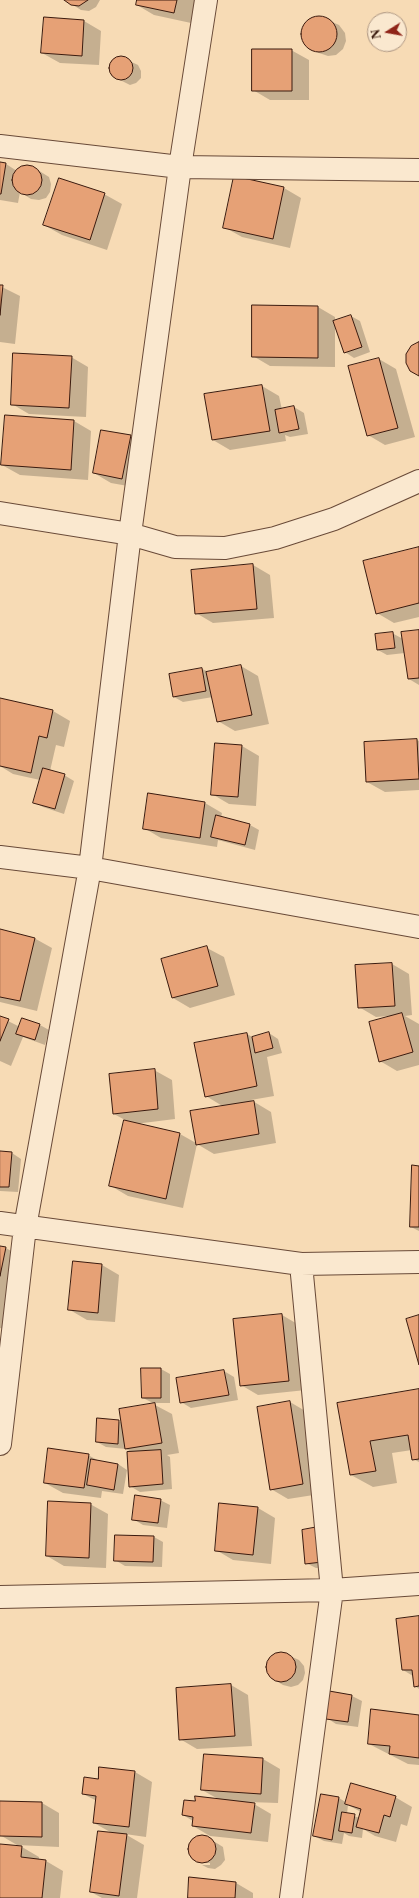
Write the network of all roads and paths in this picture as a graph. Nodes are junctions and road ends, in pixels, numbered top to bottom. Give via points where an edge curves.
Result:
1 (206, 0) edge
2 (0, 146) edge
3 (180, 167) junction
4 (419, 170) edge
5 (419, 481) edge
6 (0, 513) edge
7 (130, 534) junction
8 (0, 858) edge
9 (90, 868) junction
10 (419, 927) edge
11 (0, 1223) edge
12 (25, 1227) junction
13 (419, 1262) edge
14 (301, 1264) junction
15 (0, 1444) edge
16 (419, 1584) edge
17 (332, 1590) junction
18 (0, 1597) edge
19 (291, 1898) edge

1 - 3 street
2 - 3 street
3 - 4 street
3 - 7 street
5 - 7 street via 334,519 274,538 225,548 176,548
6 - 7 street
7 - 9 street
8 - 9 street
9 - 10 street
9 - 12 street
11 - 12 street
12 - 14 street
12 - 15 street
13 - 14 street
14 - 17 street
16 - 17 street
17 - 18 street
17 - 19 street

